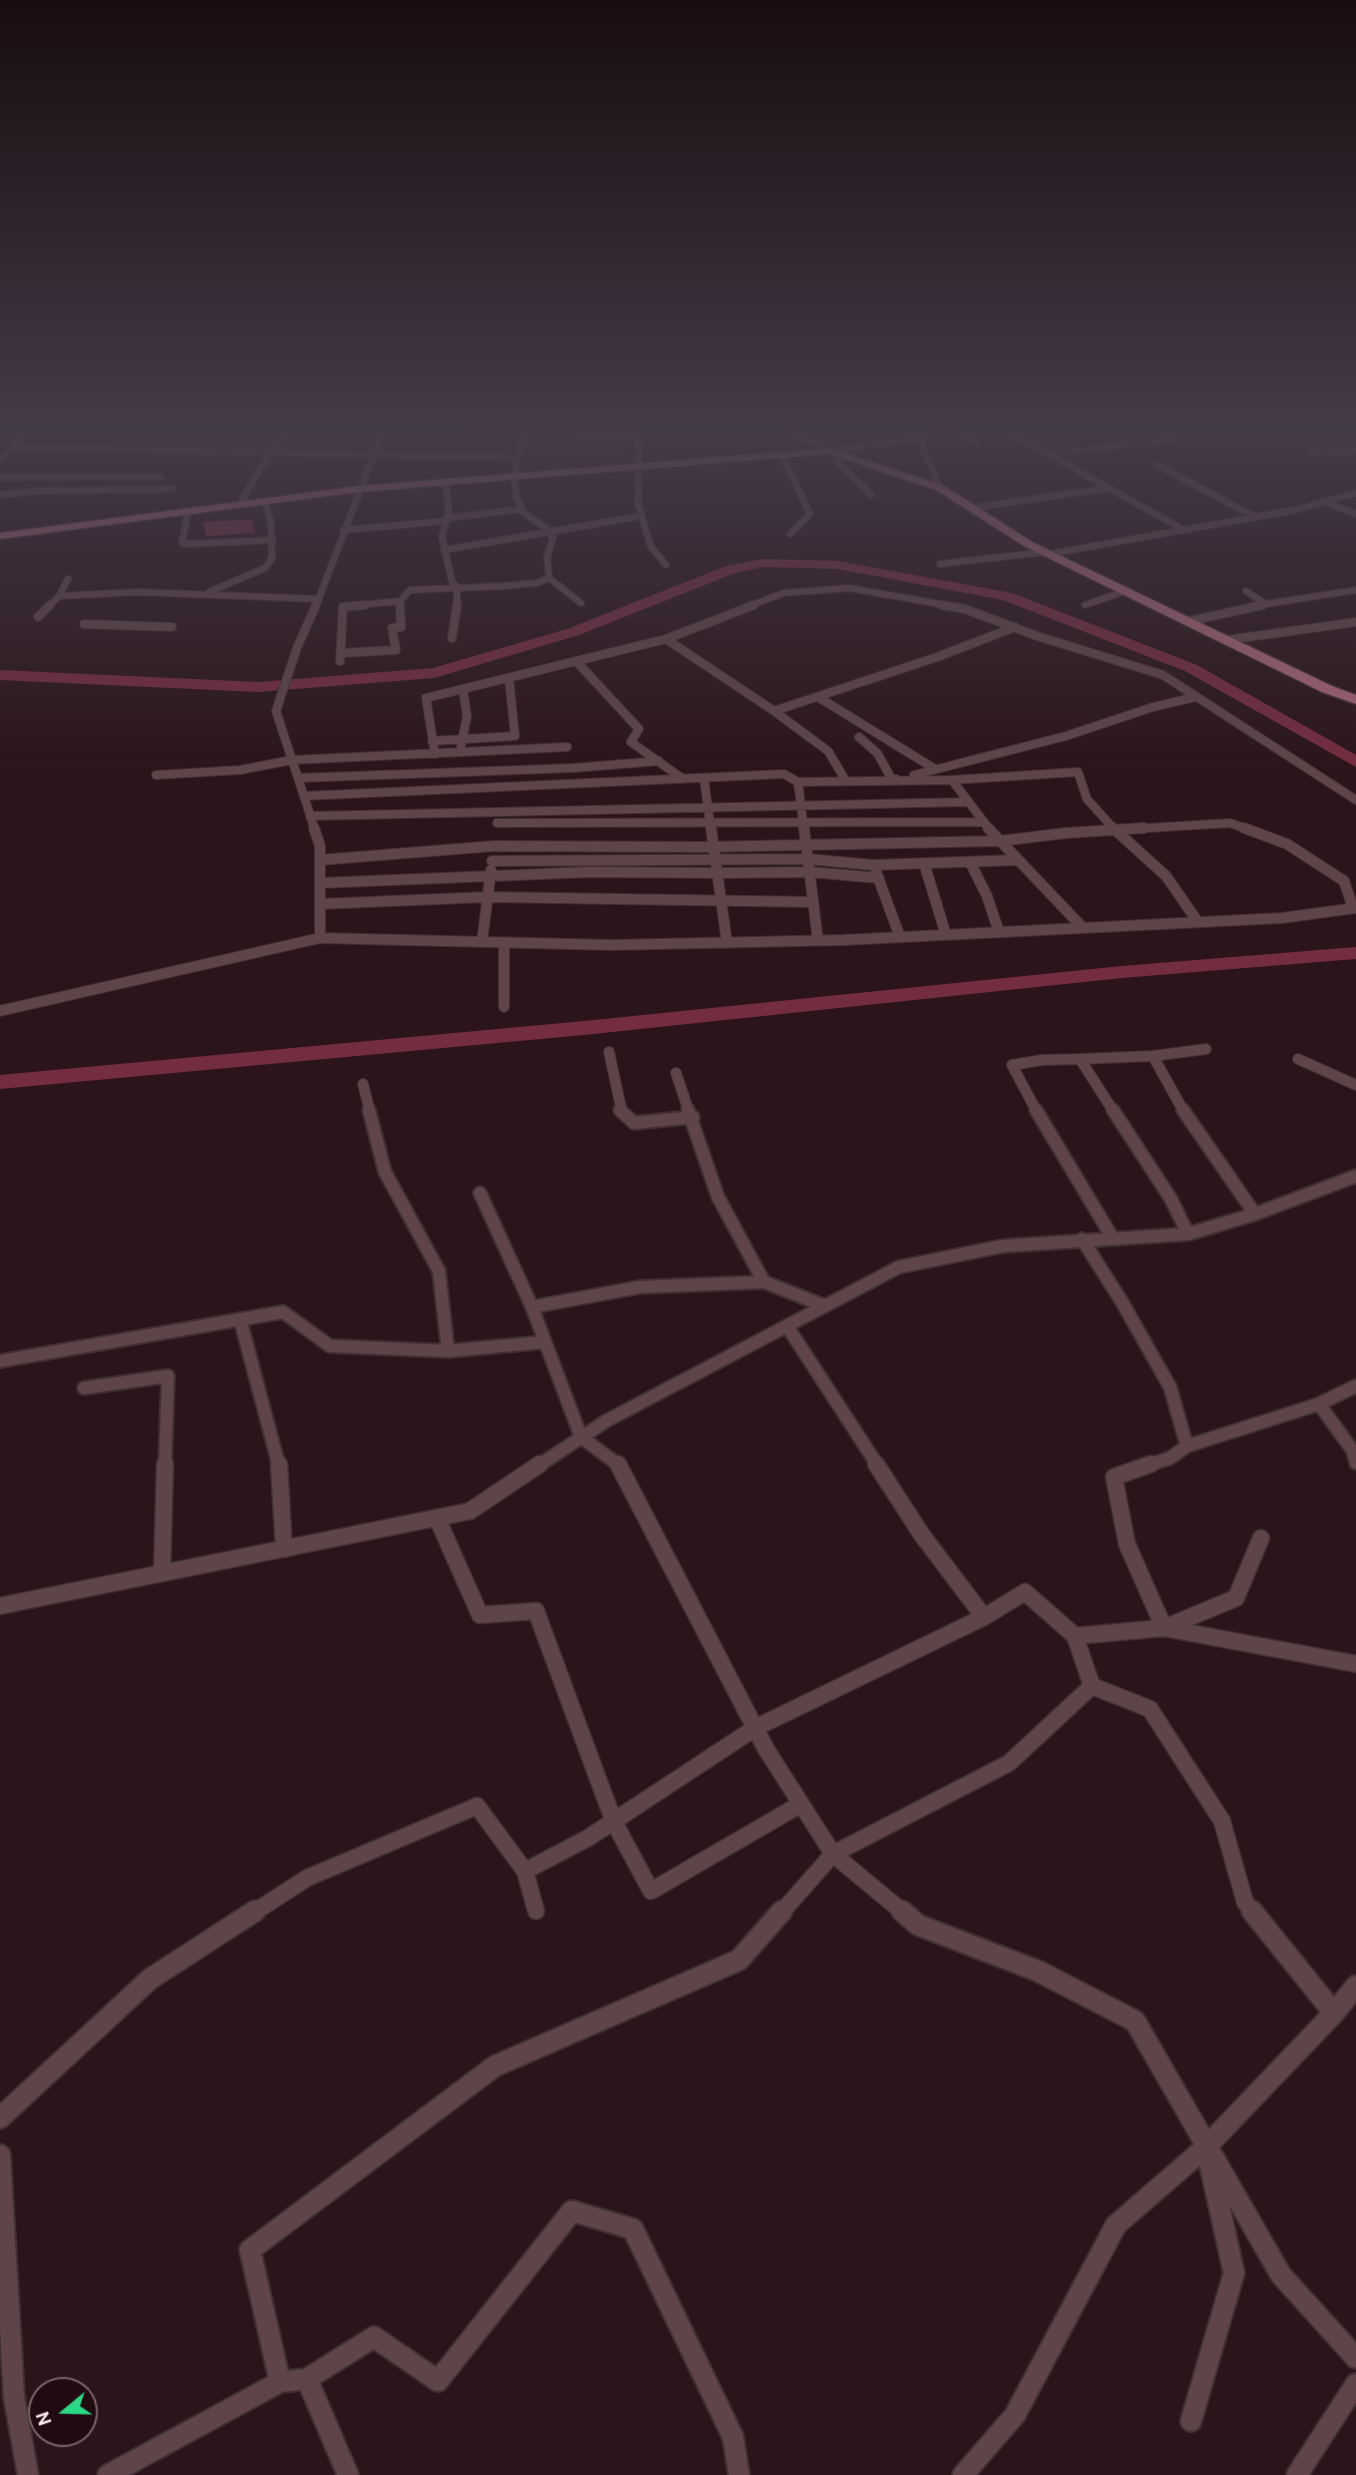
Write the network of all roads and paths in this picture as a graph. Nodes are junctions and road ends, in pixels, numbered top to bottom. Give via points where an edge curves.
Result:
1 (273, 544) edge
2 (339, 544) edge
3 (443, 544) edge
4 (484, 544) edge
5 (551, 544) edge
6 (650, 544) edge
7 (1031, 544) edge
8 (1104, 544) edge
9 (444, 550) junction
10 (1047, 553) junction
11 (940, 564) dead end
12 (666, 565) dead end
13 (549, 578) junction
14 (68, 579) dead end
15 (457, 587) junction
16 (1356, 590) edge
17 (1125, 591) junction
18 (1246, 591) dead end
19 (206, 593) junction
20 (59, 596) junction
21 (319, 599) junction
22 (400, 601) junction
23 (581, 603) dead end
24 (1266, 604) junction
25 (1085, 605) dead end
26 (38, 617) dead end
27 (1189, 621) junction
28 (1356, 622) edge
29 (84, 624) dead end
30 (172, 626) dead end
31 (1015, 627) junction
32 (452, 638) dead end
33 (666, 639) junction
34 (1227, 640) junction
35 (578, 662) junction
36 (509, 679) junction
37 (463, 691) junction
38 (1196, 696) junction
39 (818, 697) junction
40 (1356, 700) edge
41 (774, 711) junction
42 (859, 737) dead end
43 (461, 740) junction
44 (432, 741) junction
45 (567, 747) dead end
46 (461, 752) junction
47 (435, 754) junction
48 (292, 760) junction
49 (659, 761) junction
50 (935, 769) junction
51 (457, 772) junction
52 (156, 775) dead end
53 (298, 778) junction
54 (683, 779) junction
55 (704, 779) junction
56 (892, 780) junction
57 (952, 780) junction
58 (846, 781) junction
59 (798, 782) junction
60 (458, 789) junction
61 (304, 796) junction
62 (1356, 800) edge
63 (969, 802) junction
64 (708, 807) junction
65 (801, 807) junction
66 (499, 811) junction
67 (464, 812) junction
68 (310, 816) junction
69 (710, 822) junction
70 (803, 822) junction
71 (982, 822) junction
72 (498, 823) junction
73 (1115, 830) junction
74 (1000, 841) junction
75 (806, 844) junction
76 (494, 846) junction
77 (714, 846) junction
78 (808, 859) junction
79 (320, 860) junction
80 (715, 860) junction
81 (1018, 860) junction
82 (492, 861) junction
83 (970, 862) junction
84 (924, 863) junction
85 (873, 865) junction
86 (810, 872) junction
87 (721, 873) junction
88 (490, 877) junction
89 (879, 878) junction
90 (320, 883) junction
91 (488, 897) junction
92 (721, 899) junction
93 (813, 902) junction
94 (320, 904) junction
95 (1354, 908) edge
96 (1198, 922) junction
97 (1083, 928) junction
98 (999, 932) junction
99 (946, 935) junction
100 (900, 937) junction
101 (320, 939) junction
102 (818, 941) junction
103 (482, 942) junction
104 (504, 943) junction
105 (727, 943) junction
106 (504, 1007) dead end
107 (0, 1012) edge
108 (1206, 1049) dead end
109 (609, 1052) dead end
110 (1153, 1056) junction
111 (1080, 1059) junction
112 (1298, 1059) dead end
113 (676, 1073) dead end
114 (363, 1084) dead end
115 (1356, 1085) edge
116 (693, 1117) junction
117 (1354, 1179) edge
118 (480, 1194) dead end
119 (1255, 1214) junction
120 (1188, 1234) junction
121 (1112, 1237) junction
122 (1082, 1240) junction
123 (764, 1282) junction
124 (825, 1306) junction
125 (532, 1307) junction
126 (240, 1319) junction
127 (787, 1326) junction
128 (545, 1342) junction
129 (448, 1351) junction
130 (0, 1361) edge
131 (1356, 1386) edge
132 (85, 1388) dead end
133 (1318, 1404) junction
134 (581, 1437) junction
135 (1187, 1446) junction
136 (1356, 1463) edge
137 (437, 1518) junction
138 (1261, 1538) dead end
139 (284, 1549) junction
140 (162, 1573) junction
141 (0, 1606) edge
142 (984, 1617) junction
143 (1164, 1628) junction
144 (1075, 1636) junction
145 (1356, 1664) edge
146 (1092, 1686) junction
147 (755, 1728) junction
148 (801, 1804) junction
149 (614, 1822) junction
150 (833, 1854) junction
151 (525, 1871) junction
152 (536, 1911) dead end
153 (1356, 1986) edge
154 (1334, 2013) junction
155 (0, 2118) edge
156 (1206, 2147) junction
157 (0, 2155) edge
158 (1356, 2358) edge
159 (307, 2379) junction
160 (280, 2382) junction
161 (1356, 2384) edge
162 (1191, 2421) dead end
163 (28, 2475) edge
164 (108, 2475) edge
165 (348, 2475) edge
166 (739, 2475) edge
167 (963, 2475) edge
168 (1297, 2475) edge

1 - 19 street via 272,558 265,568
2 - 21 street
3 - 9 street
4 - 9 street
5 - 13 street
6 - 12 street
7 - 10 main road
8 - 10 street
9 - 15 street
10 - 11 street
10 - 17 main road
13 - 15 street via 537,583
13 - 23 street
14 - 20 street
15 - 22 street via 410,590
15 - 32 street
16 - 24 street
17 - 25 street
17 - 27 main road
18 - 24 street
19 - 20 street
19 - 21 street
20 - 26 street
21 - 48 street via 276,711
22 - 22 street via 401,627 392,628 396,650 341,657 343,607
24 - 27 street
27 - 34 main road
28 - 34 street
29 - 30 street
31 - 33 street via 965,609 849,588 784,593
31 - 38 street via 1163,676
31 - 39 street
33 - 35 street
33 - 41 street
34 - 40 main road
35 - 36 street
35 - 49 street via 639,729 631,742
36 - 37 street
36 - 43 street via 515,736
37 - 43 street via 467,716
37 - 44 street via 426,698
38 - 50 street via 1066,736
38 - 62 street
39 - 41 street
39 - 50 street
41 - 58 street via 828,751
42 - 56 street via 878,754
43 - 44 street
43 - 46 street
44 - 47 street
45 - 46 street
46 - 47 street
46 - 51 street
47 - 48 street
48 - 52 street via 240,771
48 - 53 street
49 - 51 street
49 - 54 street
50 - 56 street
51 - 53 street
51 - 60 street
53 - 61 street
54 - 55 street
54 - 60 street
55 - 59 street via 784,774
55 - 64 street
56 - 57 street
56 - 58 street
57 - 63 street
57 - 73 street via 1078,772 1087,799
58 - 59 street
59 - 65 street
60 - 61 street
60 - 67 street
61 - 68 street
63 - 65 street
63 - 71 street
64 - 65 street
64 - 66 street
64 - 69 street
65 - 70 street
66 - 67 street
66 - 72 street
67 - 68 street
68 - 79 street
69 - 70 street
69 - 72 street
69 - 77 street
70 - 71 street
70 - 75 street
71 - 74 street
72 - 76 street
73 - 74 street
73 - 95 street via 1230,823 1287,844 1344,881
73 - 96 street via 1166,876
74 - 75 street
74 - 81 street
75 - 77 street
75 - 78 street
76 - 77 street
76 - 79 street
76 - 82 street
77 - 80 street
78 - 80 street
78 - 85 street
78 - 86 street
79 - 90 street
80 - 82 street
80 - 87 street
81 - 83 street
81 - 97 street
82 - 88 street
83 - 84 street
83 - 98 street
84 - 85 street
84 - 99 street
85 - 89 street
86 - 87 street
86 - 89 street
86 - 93 street
87 - 88 street
87 - 92 street
88 - 90 street
88 - 91 street
89 - 100 street
90 - 94 street
91 - 92 street
91 - 94 street
91 - 103 street
92 - 93 street
92 - 105 street
93 - 102 street
94 - 101 street
95 - 96 street via 1282,918
96 - 97 street
97 - 98 street
98 - 99 street
99 - 100 street
100 - 102 street
101 - 103 street
101 - 107 street
102 - 105 street
103 - 104 street
104 - 105 street
104 - 106 street
108 - 110 street
109 - 116 street via 620,1110 634,1123
110 - 111 street
110 - 119 street via 1191,1125
111 - 120 street via 1171,1199
111 - 121 street via 1012,1065
112 - 115 street
113 - 116 street
114 - 129 street via 385,1172 439,1271
116 - 123 street via 718,1197
117 - 119 street
118 - 125 street
119 - 120 street
120 - 121 street
121 - 122 street
122 - 124 street via 1003,1246 899,1267
122 - 135 street via 1170,1387
123 - 124 street
123 - 125 street via 640,1287
124 - 127 street
125 - 128 street
126 - 129 street via 283,1312 330,1346
126 - 130 street
126 - 139 street via 279,1460
127 - 134 street
127 - 142 street via 922,1535
128 - 129 street
128 - 134 street
131 - 133 street
132 - 140 street via 168,1377
133 - 135 street
133 - 136 street via 1353,1451
134 - 137 street via 470,1511
134 - 147 street via 619,1465
135 - 143 street via 1170,1458 1114,1477 1127,1544
137 - 139 street
137 - 149 street via 480,1615 536,1611
138 - 143 street via 1236,1598
139 - 140 street
140 - 141 street
142 - 144 street via 1025,1592
142 - 147 street
143 - 144 street
143 - 145 street
144 - 146 street
146 - 150 street via 1009,1763
146 - 154 street via 1150,1709 1222,1821 1245,1902
147 - 148 street
147 - 149 street
148 - 149 street via 651,1891
148 - 150 street
149 - 151 street
150 - 156 street via 918,1925 1038,1971 1135,2021
150 - 160 street via 738,1960 495,2066 250,2250
151 - 152 street
151 - 155 street via 477,1806 307,1878 150,1979
153 - 154 street
154 - 156 street
156 - 158 street via 1281,2275
156 - 162 street via 1234,2273
156 - 167 street via 1116,2225 1015,2415
157 - 163 street via 14,2397
159 - 160 street
159 - 165 street
159 - 166 street via 374,2337 438,2381 572,2211 633,2229 733,2437
160 - 164 street
161 - 168 street

